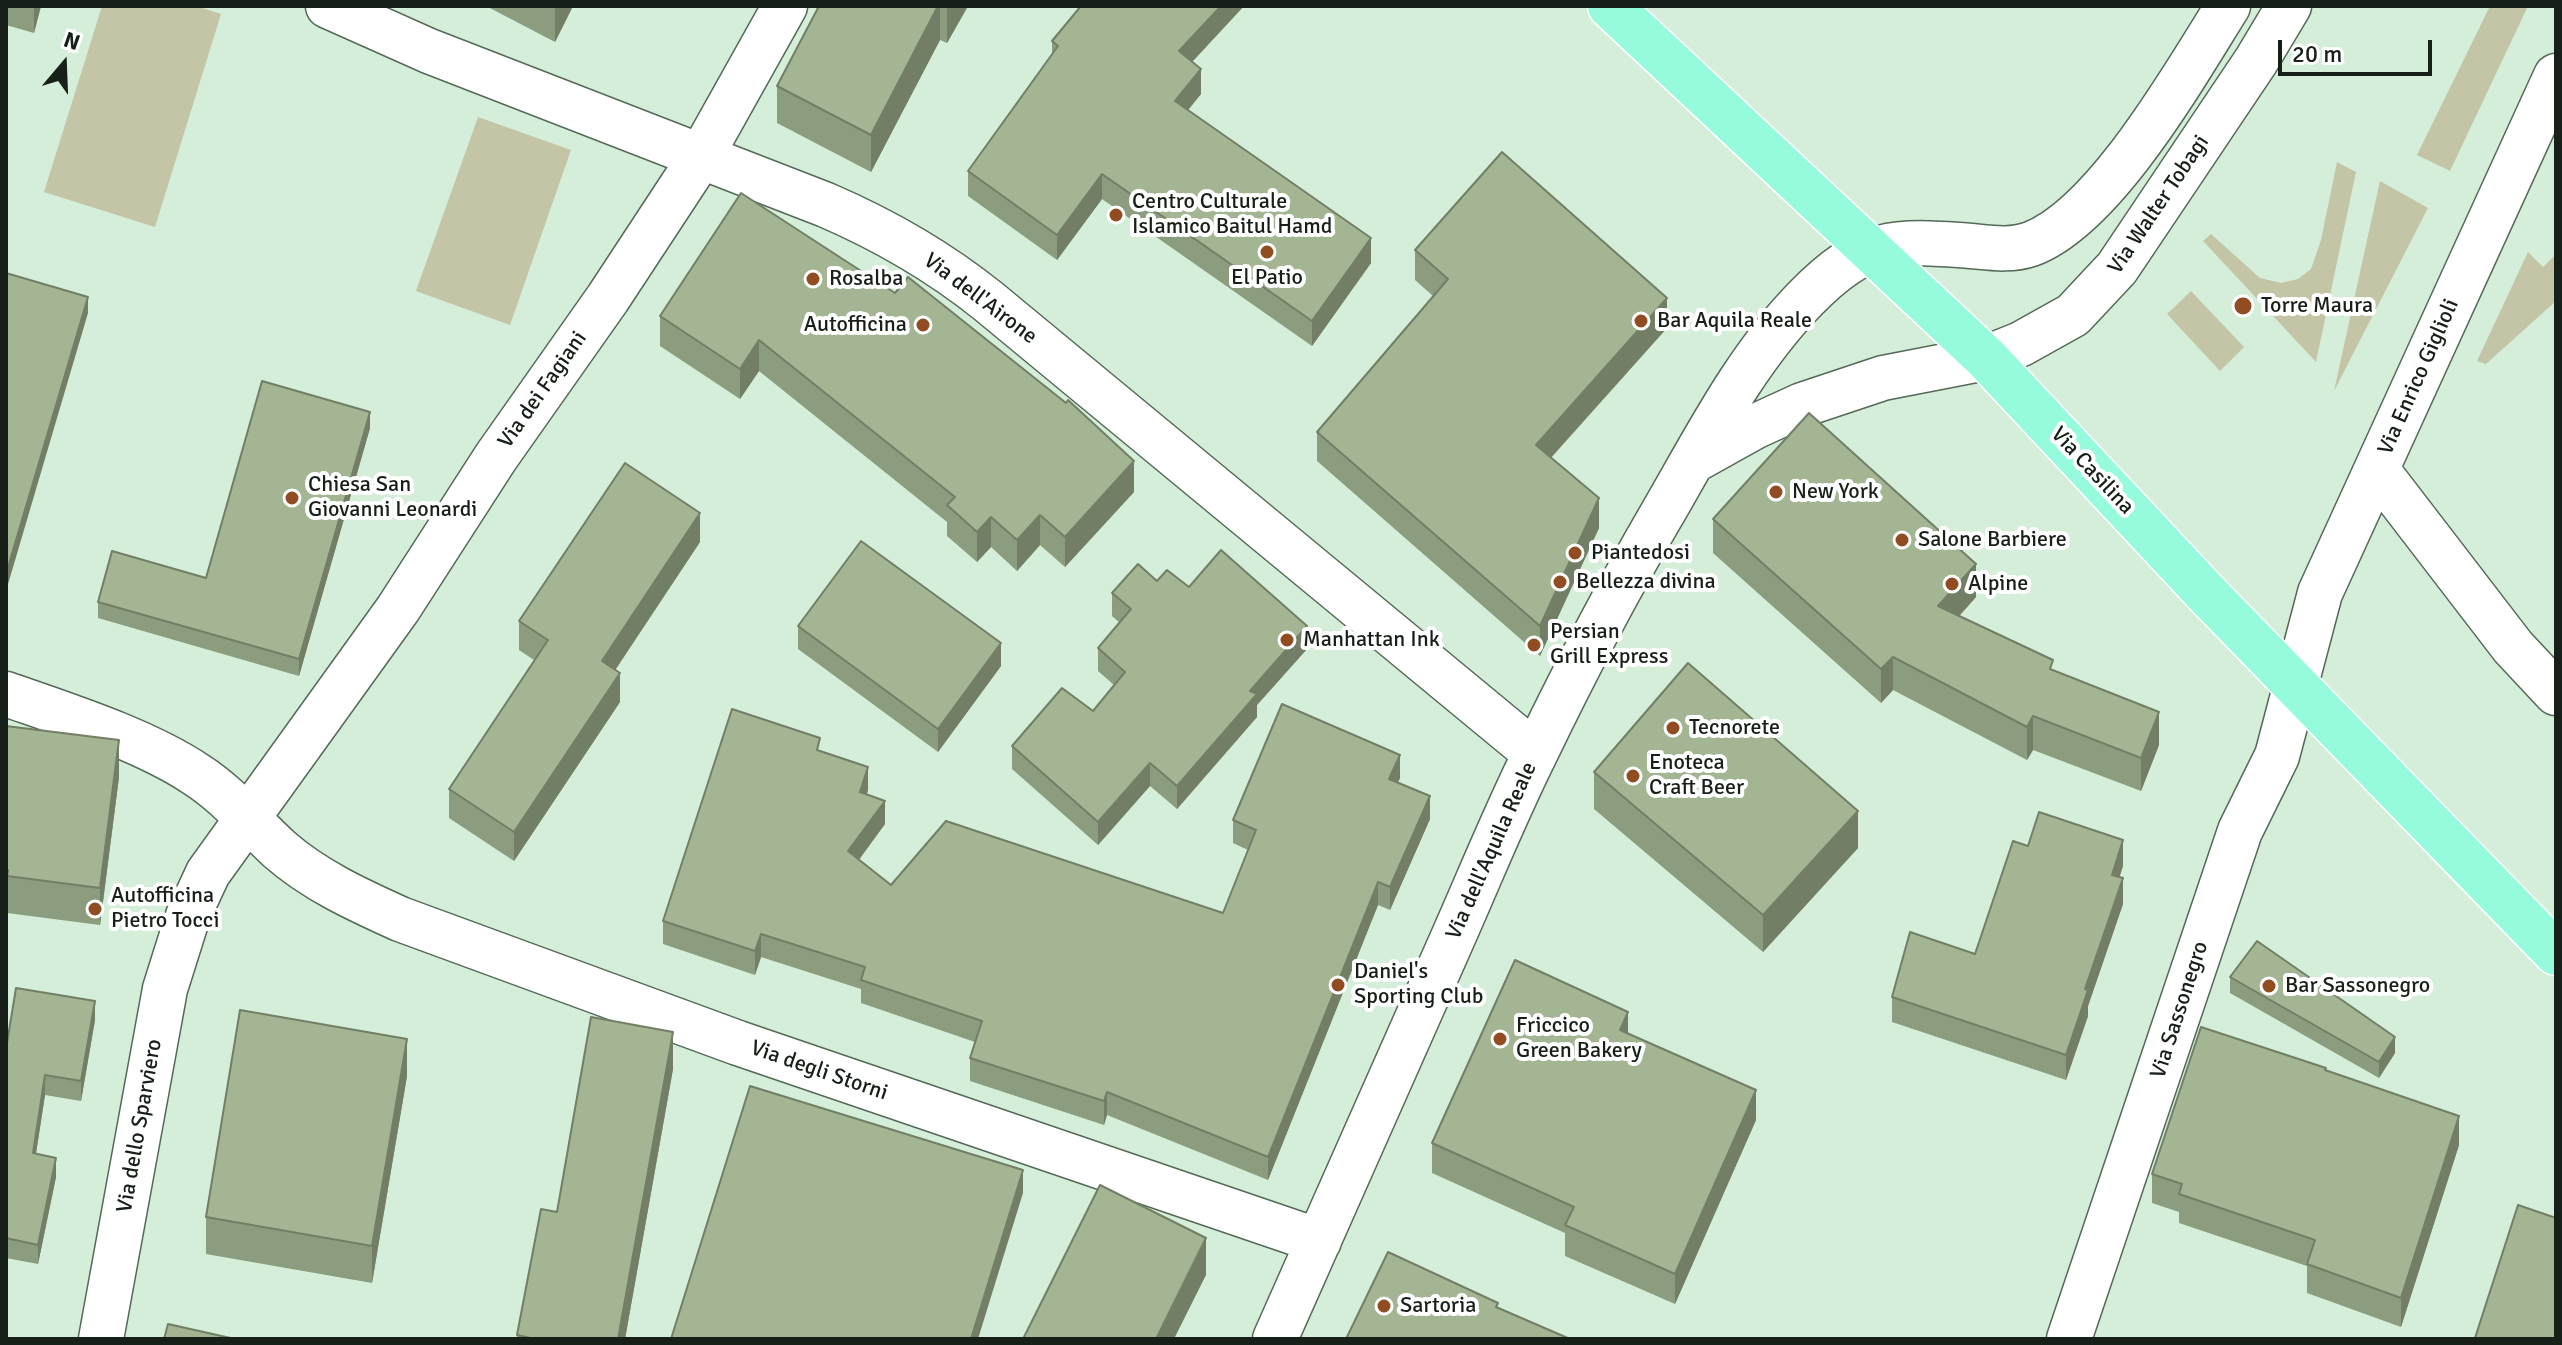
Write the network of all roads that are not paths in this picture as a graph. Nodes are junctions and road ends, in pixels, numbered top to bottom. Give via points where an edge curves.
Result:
1 (328, 6) edge
2 (785, 6) edge
3 (1610, 6) edge
4 (2228, 6) edge
5 (2289, 6) edge
6 (2556, 76) edge
7 (700, 158) junction
8 (1871, 249) junction
9 (1986, 358) junction
10 (1693, 461) junction
11 (2377, 470) junction
12 (2297, 684) junction
13 (2556, 693) edge
14 (6, 694) edge
15 (1535, 753) junction
16 (247, 817) junction
17 (2556, 953) edge
18 (1319, 1241) junction
19 (101, 1339) edge
20 (1275, 1339) edge
21 (2069, 1339) edge

1 - 7 street, Via dell'Airone
2 - 7 street, Via dei Fagiani
3 - 8 main road, Via Casilina
4 - 8 street via 2118,169 2051,235 2012,249 1931,243
5 - 9 street, Via Walter Tobagi via 2099,290 2073,315
6 - 11 street, Via Enrico Giglioli
7 - 15 street, Via dell'Airone via 873,226 972,288
7 - 16 street, Via dei Fagiani via 398,609
8 - 9 main road, Via Casilina
8 - 10 street, Via dell'Aquila Reale via 1832,274 1784,323
9 - 10 street via 1827,395
9 - 12 main road, Via Casilina
10 - 15 street, Via dell'Aquila Reale via 1623,581
11 - 12 street, Via Enrico Giglioli via 2320,593
11 - 13 street via 2513,647
12 - 17 main road, Via Casilina
12 - 21 street, Via Sassonegro via 2277,756 2240,831
14 - 16 street, Via degli Storni via 183,766
15 - 18 street, Via dell'Aquila Reale
16 - 18 street, Via degli Storni via 326,882 400,919 668,1018
16 - 19 street, Via dello Sparviero via 208,873 165,989
18 - 20 street, Via dell'Aquila Reale

